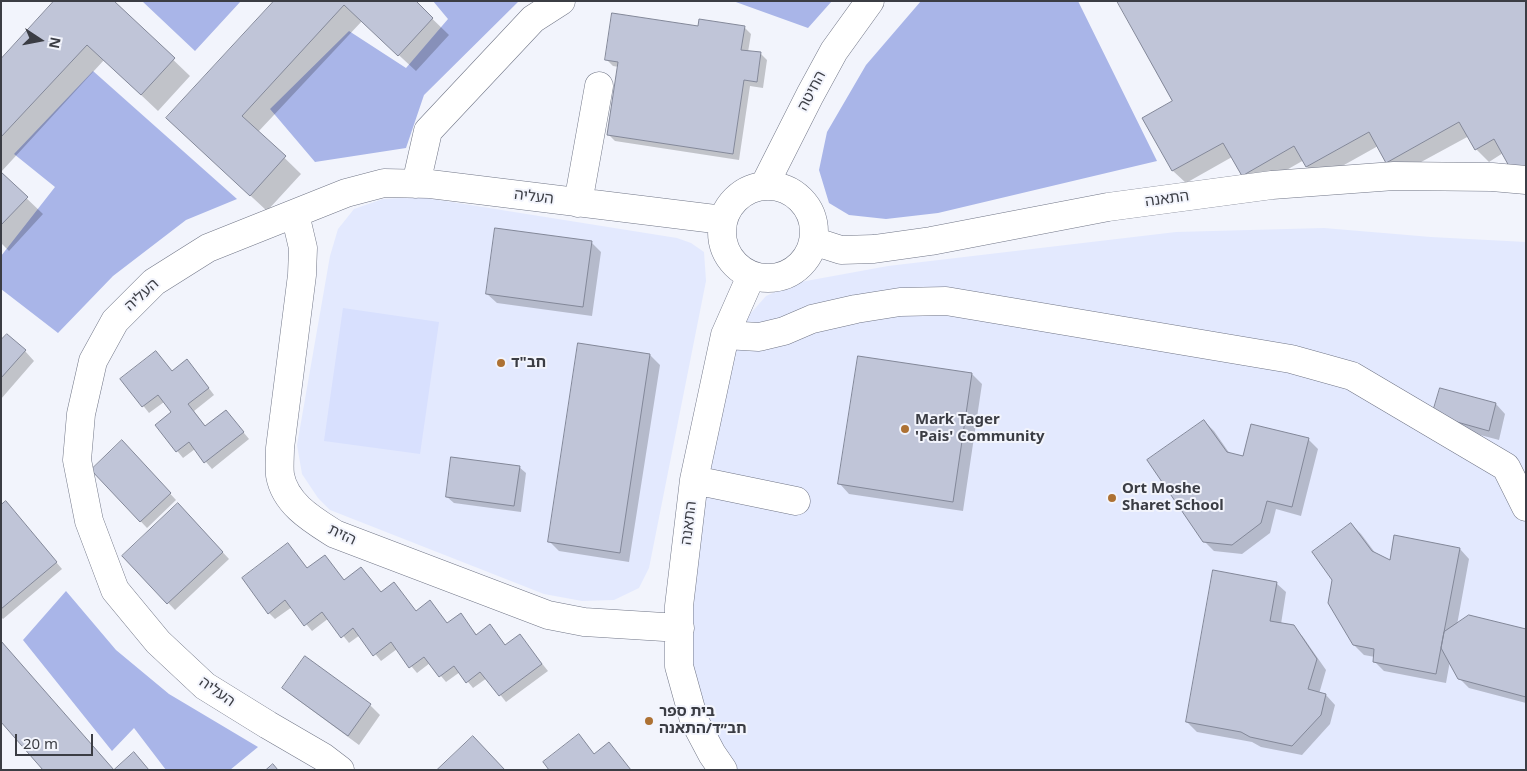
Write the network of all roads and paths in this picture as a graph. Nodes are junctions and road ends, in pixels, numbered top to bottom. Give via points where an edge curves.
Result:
1 (561, 1) edge
2 (870, 1) edge
3 (599, 86) dead end
4 (1526, 180) edge
5 (416, 184) junction
6 (764, 186) junction
7 (578, 202) junction
8 (295, 214) junction
9 (723, 220) junction
10 (813, 241) junction
11 (751, 276) junction
12 (725, 335) junction
13 (694, 480) junction
14 (796, 501) dead end
15 (1526, 507) edge
16 (680, 628) junction
17 (340, 770) edge
18 (723, 770) edge

1 - 5 street via 533,19 428,131
2 - 6 street, החיטה via 834,51
3 - 7 street
4 - 10 street, התאנה via 1394,176 1272,185 1108,207 874,249 841,250
5 - 7 street, העליה
5 - 8 street, העליה via 384,183 346,193
6 - 9 street via 738,197
6 - 10 street via 778,187 802,202 810,213
7 - 9 street, העליה
8 - 16 street, הזית via 303,248 302,275 280,448 280,476 290,499 307,516 335,534 548,615 584,622
8 - 17 street, העליה via 208,248 154,282 115,321 93,361 81,414 77,460 89,521 115,590 158,642 205,686 324,757
9 - 11 street via 721,234 727,253 739,269
10 - 11 street via 809,254 790,273 777,278
11 - 12 street, התאנה
12 - 13 street, התאנה
12 - 15 street via 759,337 812,319 856,309 900,302 946,301 1291,359 1352,376 1506,467
13 - 14 street
13 - 16 street, התאנה
16 - 18 street, התאנה via 679,666 694,720

